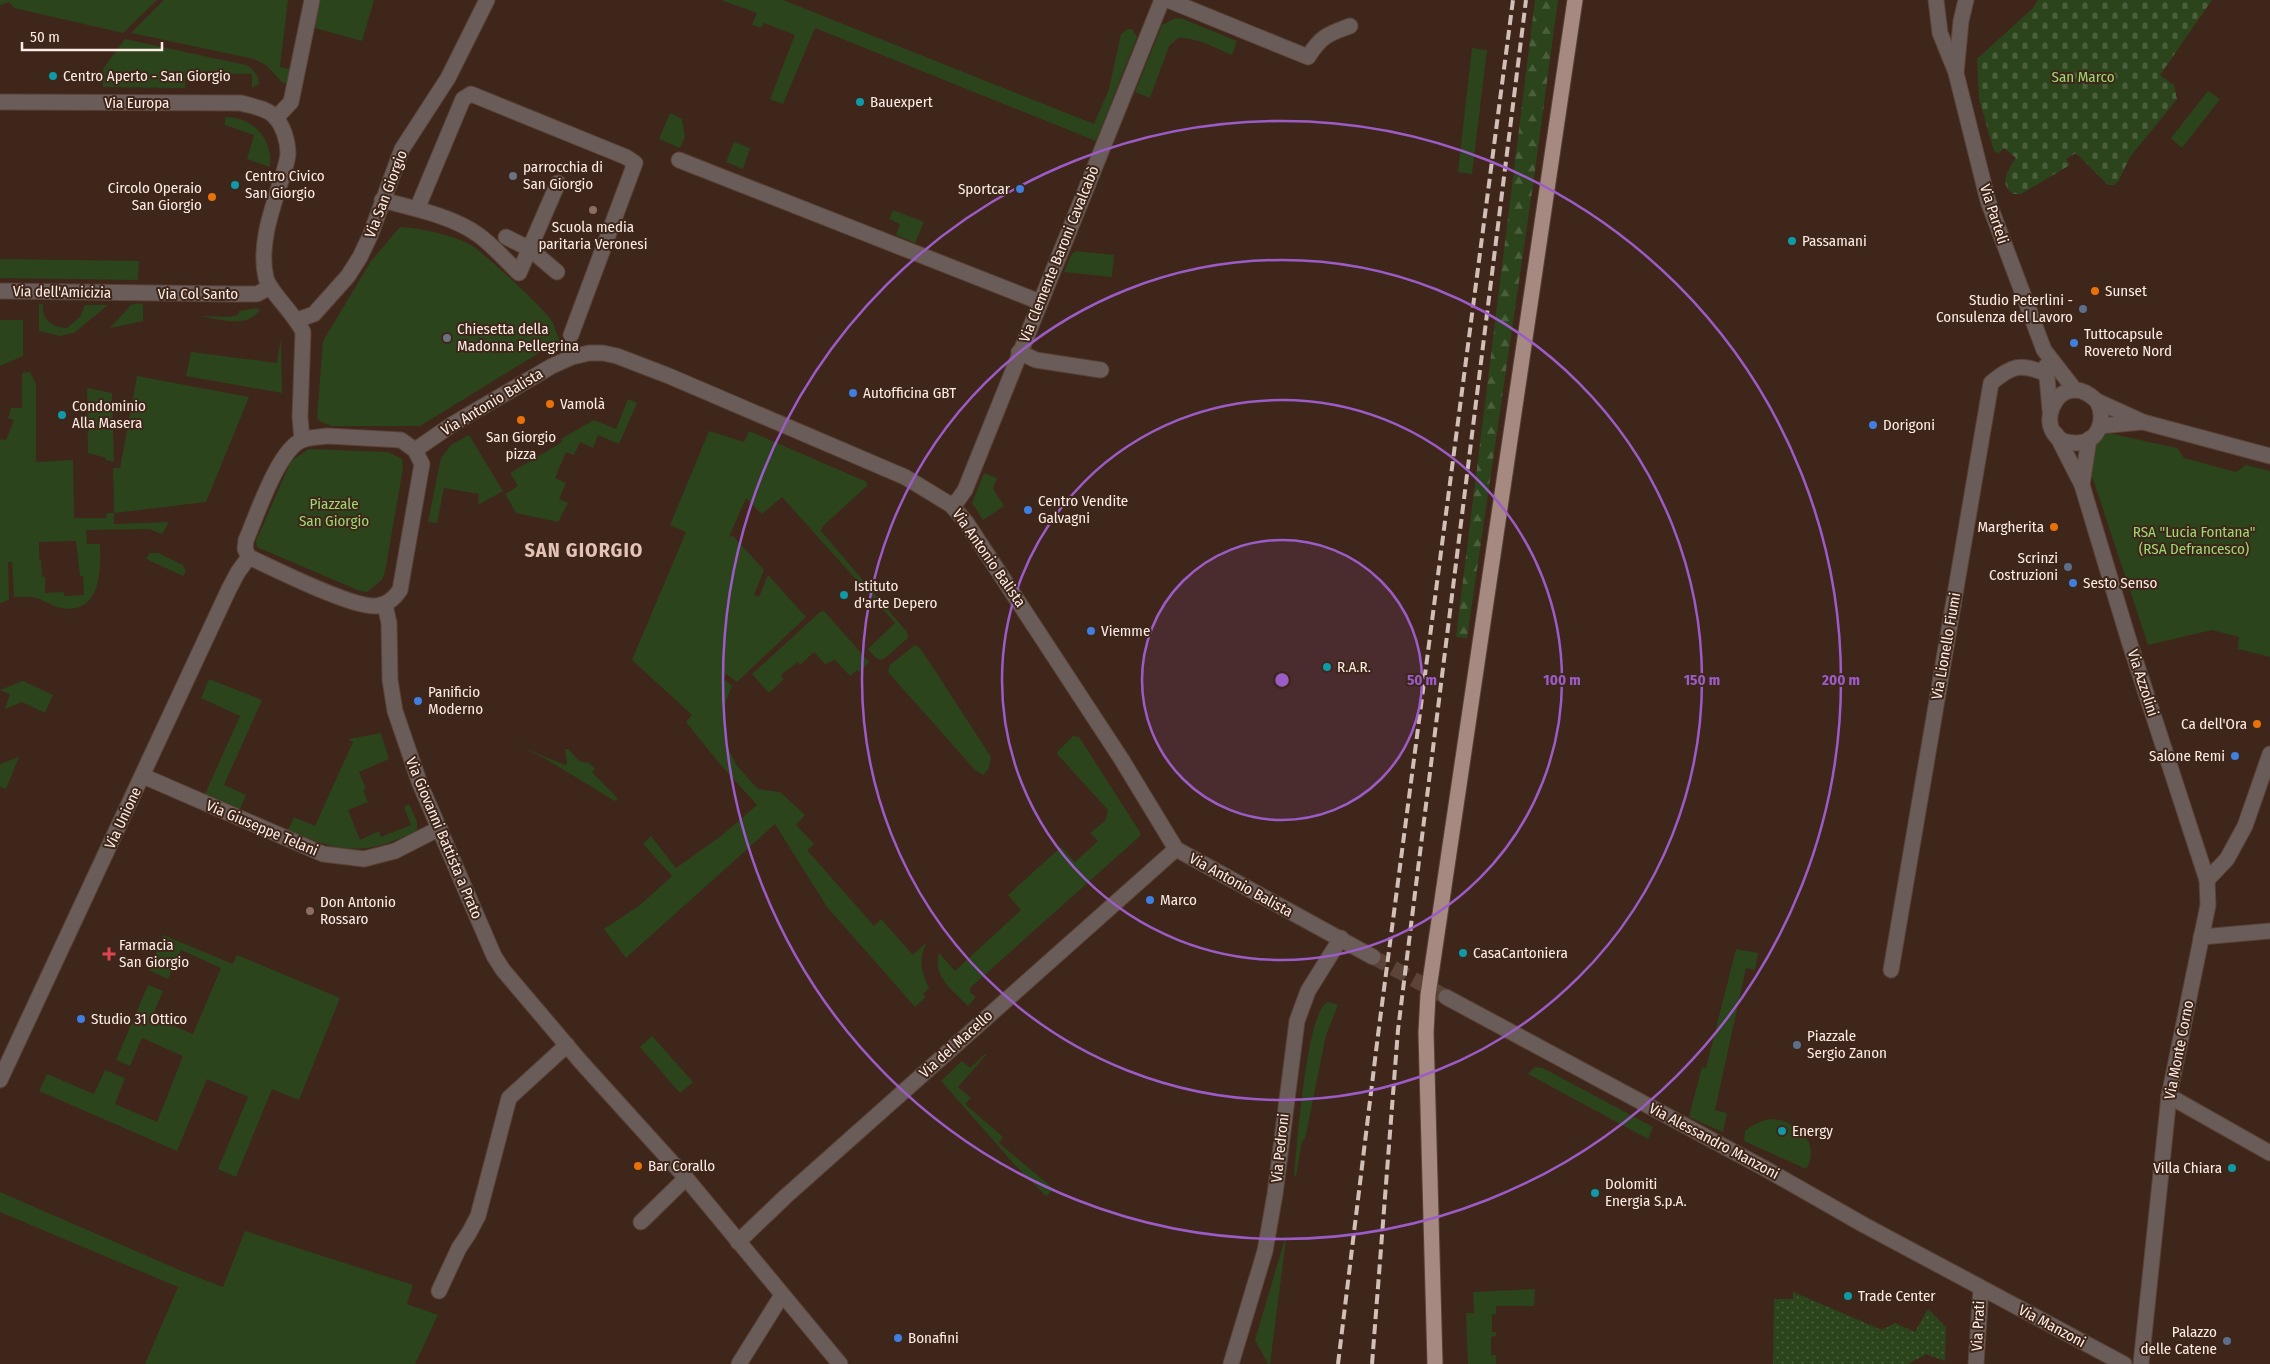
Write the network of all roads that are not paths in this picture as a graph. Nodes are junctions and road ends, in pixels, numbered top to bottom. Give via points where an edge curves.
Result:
1 (312, 0) edge
2 (487, 0) edge
3 (1162, 0) edge
4 (1168, 0) edge
5 (1575, 0) edge
6 (1936, 0) edge
7 (1966, 0) edge
8 (1350, 26) dead end
9 (1956, 73) junction
10 (0, 102) edge
11 (274, 116) junction
12 (679, 160) dead end
13 (558, 183) dead end
14 (382, 200) junction
15 (417, 209) junction
16 (506, 237) dead end
17 (530, 249) junction
18 (556, 272) dead end
19 (270, 287) junction
20 (0, 291) edge
21 (124, 293) joint
22 (1040, 302) junction
23 (297, 320) junction
24 (571, 335) dead end
25 (2044, 350) junction
26 (1019, 352) junction
27 (1100, 370) dead end
28 (2046, 374) junction
29 (2075, 390) junction
30 (2097, 401) junction
31 (2050, 410) junction
32 (2143, 422) junction
33 (2100, 426) junction
34 (2056, 434) junction
35 (302, 440) junction
36 (2089, 440) junction
37 (415, 450) junction
38 (2270, 456) edge
39 (2082, 484) junction
40 (951, 505) junction
41 (249, 557) junction
42 (385, 604) junction
43 (2270, 754) edge
44 (143, 776) junction
45 (440, 828) junction
46 (1176, 849) junction
47 (2207, 880) junction
48 (2270, 931) edge
49 (2201, 937) junction
50 (1341, 938) junction
51 (1372, 957) tunnel mouth
52 (1891, 970) dead end
53 (1446, 996) tunnel mouth
54 (567, 1045) junction
55 (6, 1050) edge
56 (0, 1080) edge
57 (2169, 1096) junction
58 (2270, 1153) edge
59 (686, 1178) junction
60 (641, 1222) dead end
61 (738, 1242) junction
62 (1981, 1288) junction
63 (439, 1291) dead end
64 (782, 1295) junction
65 (739, 1364) edge
66 (840, 1364) edge
67 (1231, 1364) edge
68 (1435, 1364) edge
69 (1976, 1364) edge
70 (2124, 1364) edge
71 (2141, 1364) edge

1 - 11 street via 291,102
2 - 14 street, Via San Giorgio via 448,78 402,149
3 - 22 street, Via Clemente Baroni Cavalcabò
4 - 8 street via 1308,57 1317,42 1327,34
5 - 68 main road via 1428,995 1426,1033
6 - 9 street, Via Parteli via 1940,33
7 - 9 street, Via Parteli
9 - 25 street, Via Parteli via 1988,201
10 - 11 street, Via Europa via 241,103
11 - 19 street via 281,124 288,154 264,247 266,278
12 - 22 street
13 - 17 street
14 - 15 street
14 - 23 street, Via San Giorgio via 370,236 348,276 314,314
15 - 17 street via 462,222 519,273
15 - 24 street via 463,99 471,94 635,163 585,282
16 - 17 street
17 - 18 street
19 - 21 street, Via Col Santo via 256,294
19 - 23 street
20 - 21 street, Via dell'Amicizia
22 - 26 street, Via Clemente Baroni Cavalcabò
23 - 35 street via 302,332
25 - 28 street, Via Parteli
25 - 29 street, Via Parteli
26 - 27 street via 1036,360
26 - 40 street, Via Clemente Baroni Cavalcabò via 965,490
28 - 31 street, Via Parteli
28 - 52 street, Via Lionello Fiumi via 2032,368 2008,369 1991,384
29 - 30 street, Via Parteli via 2091,395
29 - 31 street via 2059,396
30 - 32 street, Via Parteli
30 - 33 street via 2101,409
31 - 34 street, Via Parteli via 2051,426
32 - 33 street, Via Parteli
32 - 38 street, Via Parteli
33 - 36 street
34 - 36 street via 2071,442
34 - 39 street, Via Azzolini
35 - 37 street via 328,436 395,439
35 - 41 street via 290,448 278,465 246,540 245,549
36 - 39 street, Via Azzolini
37 - 40 street, Via Antonio Balista via 552,366 572,357 603,353 639,364 831,444 904,477
37 - 42 street via 422,464 403,575 400,590
39 - 47 street, Via Azzolini
40 - 46 street, Via Antonio Balista via 979,540
41 - 42 street via 360,605
41 - 44 street, Via Unione via 229,589
42 - 45 street, Via Giovanni Battista a Prato via 395,712
43 - 47 street via 2244,826 2227,859
44 - 45 street, Via Giuseppe Telani via 323,854 364,860 396,851
44 - 55 street, Via Unione
45 - 54 street, Via Giovanni Battista a Prato via 494,956
46 - 50 street, Via Antonio Balista
46 - 61 street, Via del Macello
47 - 49 street, Via Monte Corno via 2208,905
48 - 49 street
49 - 57 street, Via Monte Corno
50 - 51 street, Via Antonio Balista
50 - 67 street, Via Pedroni via 1308,991 1297,1021 1265,1252
53 - 62 street, Via Alessandro Manzoni
54 - 59 street, Via Giovanni Battista a Prato
54 - 63 street via 509,1098 478,1216
55 - 56 street, Via Unione
57 - 58 street
57 - 71 street, Via Monte Corno
59 - 60 street
59 - 61 street, Via Giovanni Battista a Prato
61 - 64 street, Via Giovanni Battista a Prato
62 - 69 street, Via Prati
62 - 70 street, Via Manzoni
64 - 65 street
64 - 66 street, Via Giovanni Battista a Prato

